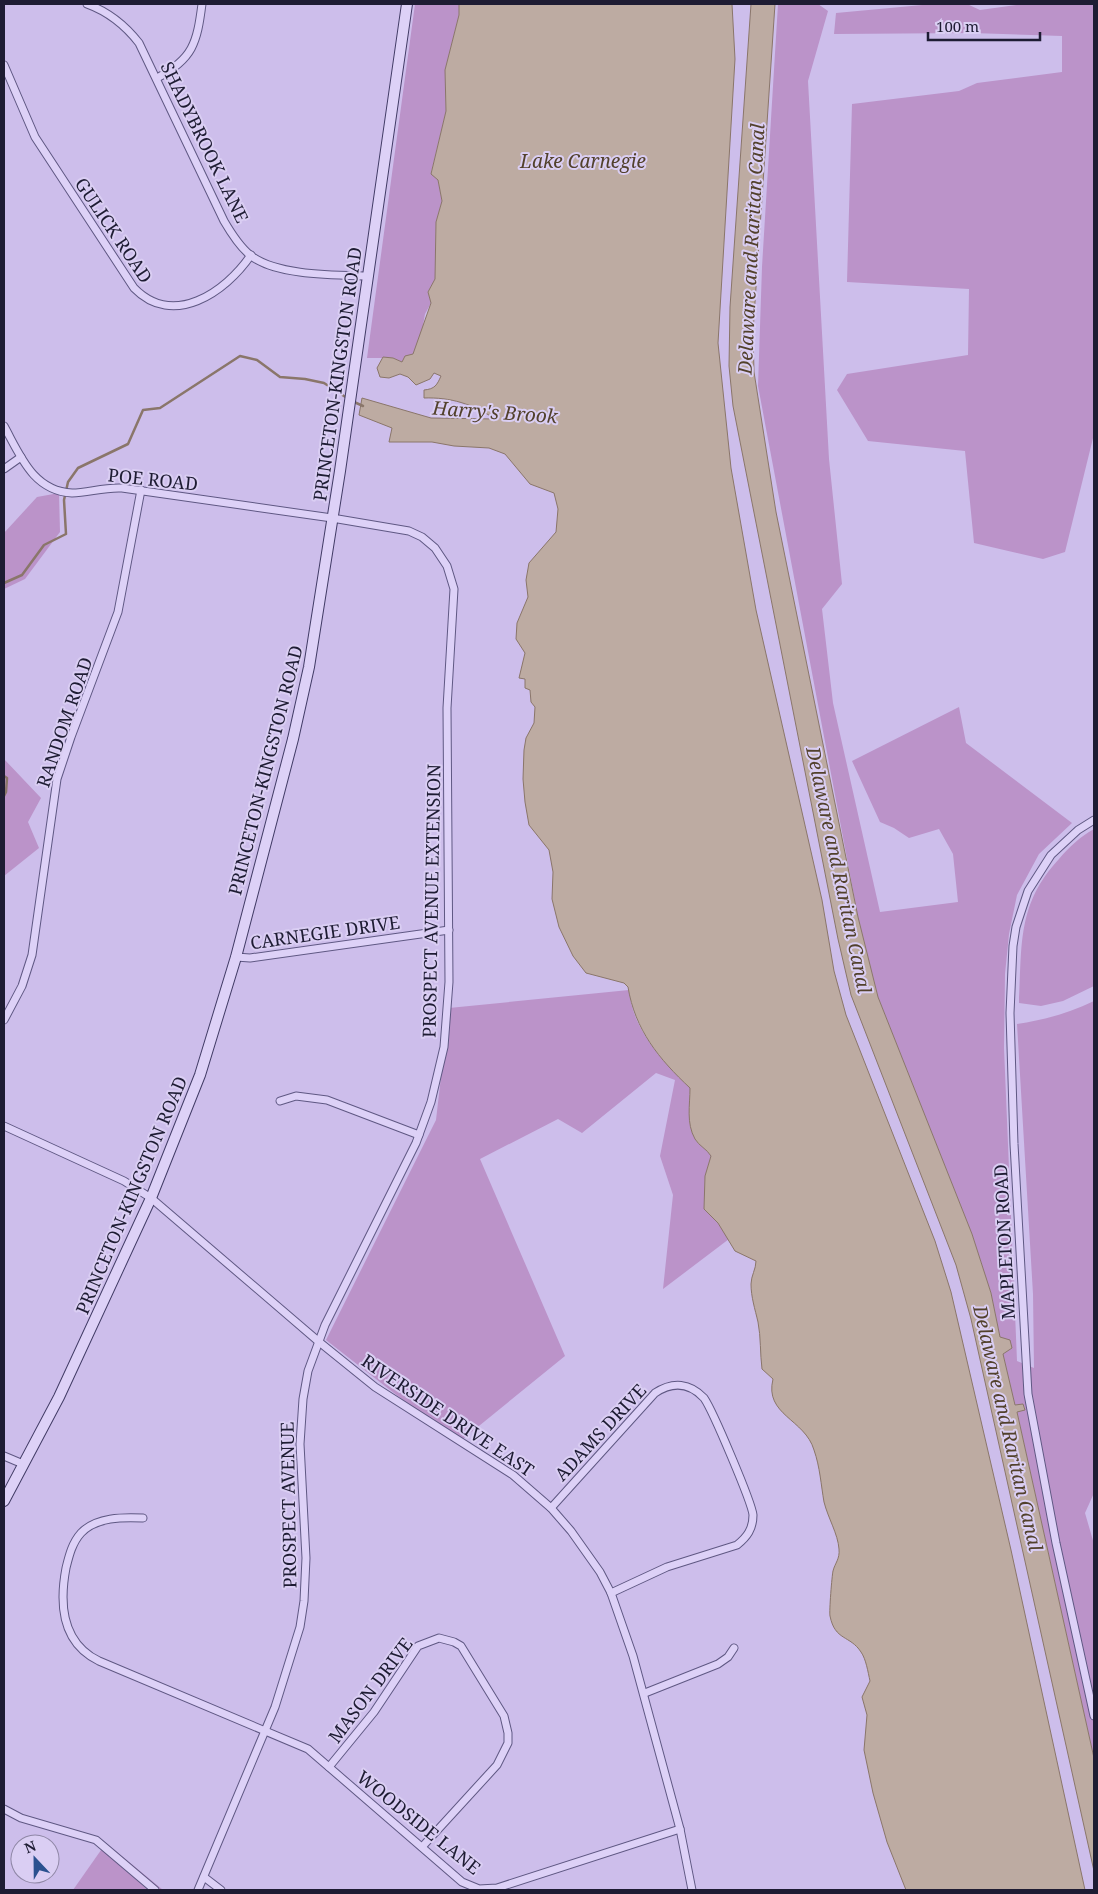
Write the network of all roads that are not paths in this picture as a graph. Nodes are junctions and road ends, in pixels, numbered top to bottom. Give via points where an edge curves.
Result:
1 (88, 4) edge
2 (202, 4) edge
3 (407, 4) edge
4 (4, 64) edge
5 (157, 78) junction
6 (251, 256) junction
7 (368, 276) junction
8 (4, 426) edge
9 (21, 457) junction
10 (4, 469) edge
11 (141, 490) junction
12 (332, 518) junction
13 (1094, 820) edge
14 (449, 930) junction
15 (236, 958) junction
16 (4, 1020) edge
17 (280, 1101) dead end
18 (4, 1126) edge
19 (420, 1135) junction
20 (151, 1198) junction
21 (318, 1341) junction
22 (4, 1456) edge
23 (24, 1464) junction
24 (4, 1501) edge
25 (551, 1508) junction
26 (143, 1518) dead end
27 (611, 1593) junction
28 (734, 1648) dead end
29 (645, 1692) junction
30 (1094, 1716) edge
31 (266, 1731) junction
32 (329, 1767) junction
33 (4, 1809) edge
34 (680, 1830) junction
35 (422, 1847) junction
36 (204, 1877) junction
37 (155, 1890) edge
38 (198, 1890) edge
39 (221, 1890) edge
40 (692, 1890) edge

1 - 5 street, SHADYBROOK LANE via 109,14 130,31 145,52
2 - 5 street via 190,53 177,67
3 - 7 main road, PRINCETON-KINGSTON ROAD
4 - 6 street, GULICK ROAD via 26,120 40,145 140,295 158,305 180,307 195,302 229,282
5 - 6 street, SHADYBROOK LANE via 224,221
6 - 7 street, SHADYBROOK LANE via 295,272
7 - 12 main road, PRINCETON-KINGSTON ROAD
8 - 9 street, POE ROAD
9 - 10 street
9 - 11 street, POE ROAD via 32,476 51,489 72,493 107,487
11 - 12 street, POE ROAD
11 - 16 street, RANDOM ROAD via 118,612 68,743 56,786 32,955 22,986
12 - 14 street, PROSPECT AVENUE EXTENSION via 418,534 435,548 451,577 454,589 448,708
12 - 15 main road, PRINCETON-KINGSTON ROAD via 316,630 299,715
13 - 30 street, MAPLETON ROAD via 1051,855 1028,891 1013,946 1010,1013 1028,1394
14 - 15 street, CARNEGIE DRIVE
14 - 19 street, PROSPECT AVENUE EXTENSION via 444,1047
15 - 20 main road, PRINCETON-KINGSTON ROAD via 200,1075
17 - 19 street via 296,1096 327,1100
18 - 20 street, RIVERSIDE DRIVE EAST via 124,1181
19 - 21 street, PROSPECT AVENUE EXTENSION
20 - 21 street, RIVERSIDE DRIVE EAST
20 - 23 main road, PRINCETON-KINGSTON ROAD
21 - 25 street, RIVERSIDE DRIVE EAST via 375,1387 496,1462
21 - 31 street, PROSPECT AVENUE via 308,1371 300,1421 306,1558 304,1600 295,1647
22 - 23 street
23 - 24 main road, PRINCETON-KINGSTON ROAD
25 - 27 street, RIVERSIDE DRIVE EAST via 586,1551
25 - 27 street, ADAMS DRIVE via 656,1393 669,1386 684,1385 704,1398 752,1510 750,1531 737,1544 667,1567
26 - 31 street, WOODSIDE LANE via 118,1517 95,1524 82,1532 73,1544 62,1600 63,1616 71,1636 85,1653 99,1661
27 - 29 street, RIVERSIDE DRIVE EAST
28 - 29 street via 718,1664
29 - 34 street, RIVERSIDE DRIVE EAST
31 - 32 street, WOODSIDE LANE via 303,1746
31 - 36 street, PROSPECT AVENUE
32 - 35 street, WOODSIDE LANE
32 - 35 street, MASON DRIVE via 374,1712 418,1646 439,1638 461,1646 504,1716 508,1743 497,1765
33 - 37 street via 21,1818 96,1840
34 - 35 street, WOODSIDE LANE via 488,1889 462,1882
34 - 40 street, RIVERSIDE DRIVE EAST
36 - 38 street, PROSPECT AVENUE
36 - 39 street

